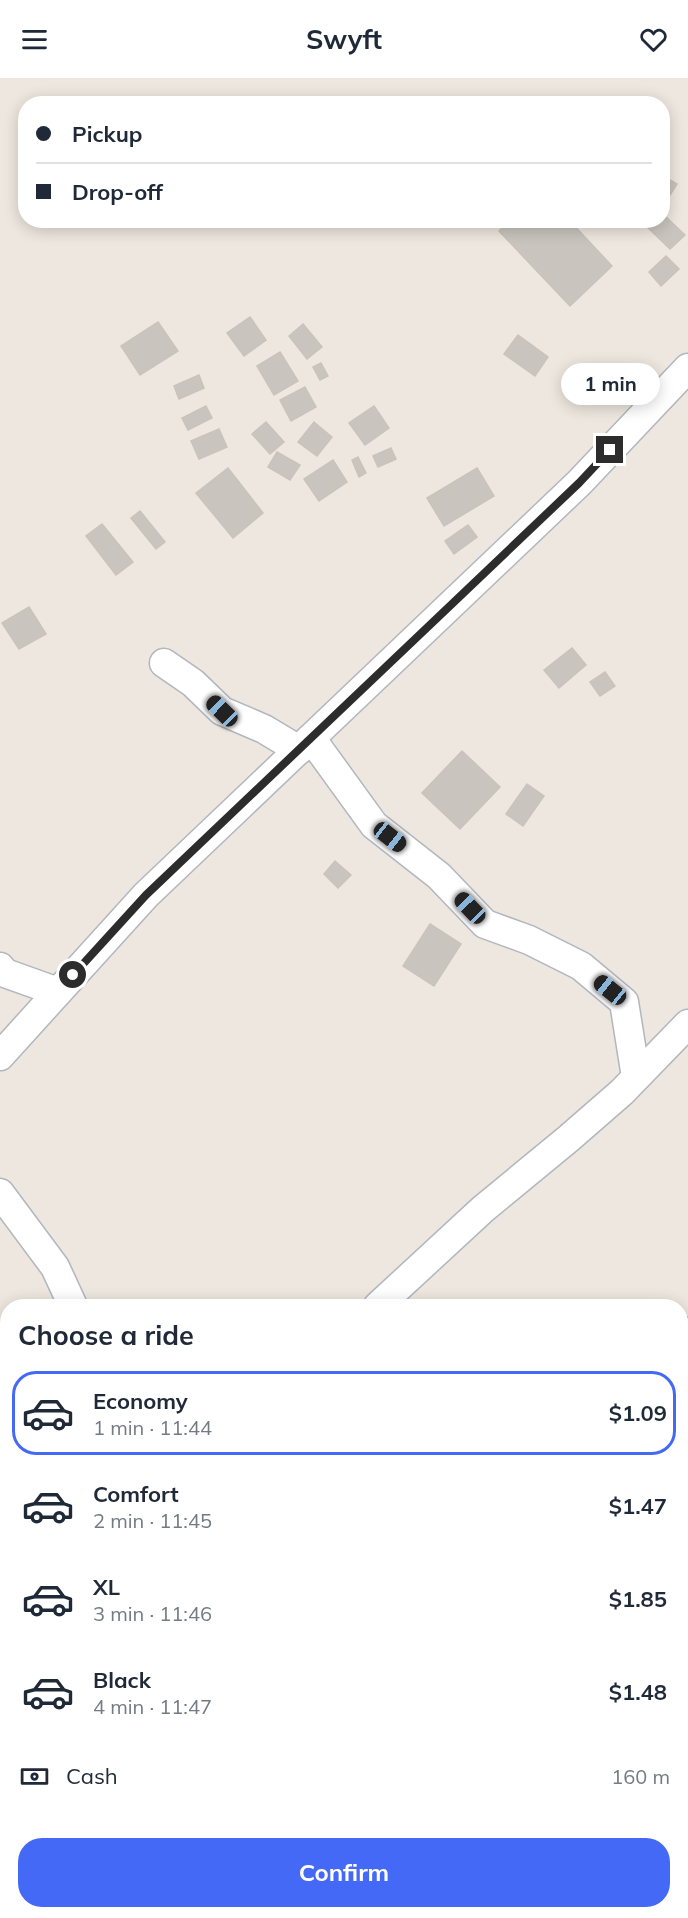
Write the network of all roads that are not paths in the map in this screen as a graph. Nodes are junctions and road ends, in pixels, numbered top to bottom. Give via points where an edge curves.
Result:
1 (688, 368) edge
2 (164, 663) dead end
3 (305, 744) junction
4 (0, 967) edge
5 (58, 992) junction
6 (688, 1024) edge
7 (0, 1056) edge
8 (636, 1077) junction
9 (0, 1193) edge
10 (70, 1299) edge
11 (386, 1299) edge

1 - 3 street via 579,483
2 - 3 street via 193,683 222,711
3 - 5 street via 146,895
3 - 8 street via 374,825 439,876 485,924 581,966 624,1002
4 - 5 street via 5,973
5 - 7 street
6 - 8 street
8 - 11 street
9 - 10 street via 55,1267

